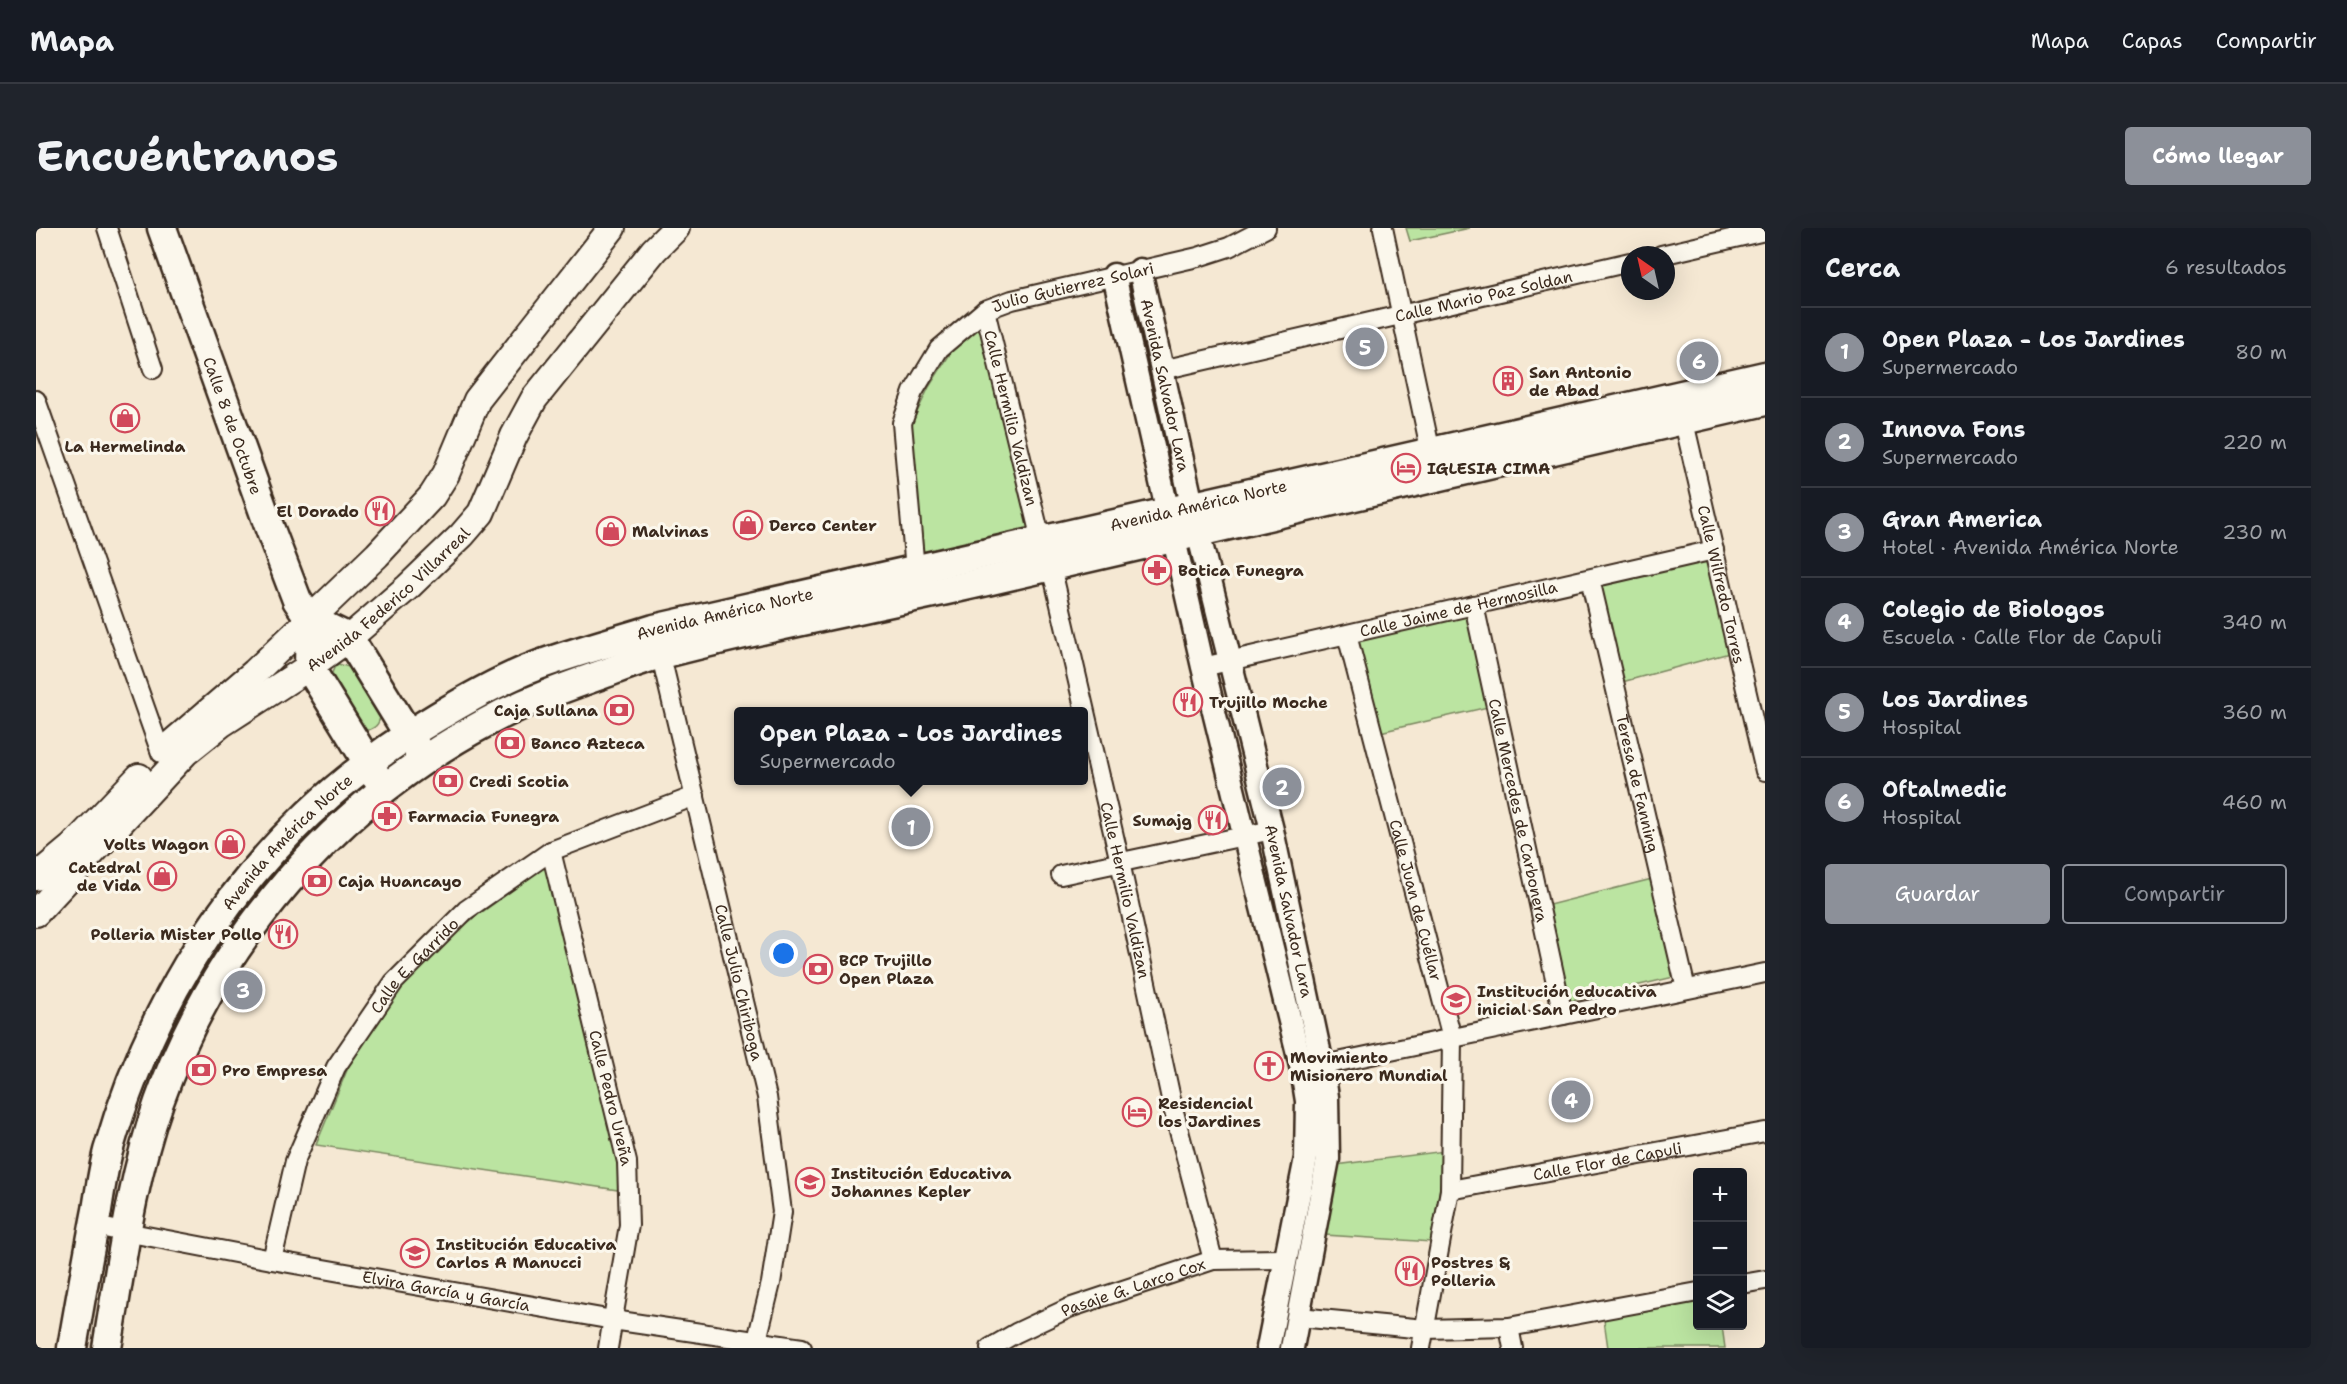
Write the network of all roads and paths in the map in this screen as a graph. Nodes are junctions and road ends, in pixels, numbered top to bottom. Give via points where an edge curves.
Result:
1 (107, 228) edge
2 (162, 228) edge
3 (612, 228) edge
4 (676, 228) edge
5 (1266, 228) edge
6 (1383, 228) edge
7 (1765, 231) edge
8 (1675, 252) edge
9 (1621, 264) edge
10 (1140, 270) junction
11 (1114, 275) junction
12 (985, 310) junction
13 (1403, 316) junction
14 (153, 369) dead end
15 (1162, 370) junction
16 (1765, 376) edge
17 (36, 400) edge
18 (1765, 401) edge
19 (1681, 408) junction
20 (1431, 453) junction
21 (1183, 523) junction
22 (1041, 540) junction
23 (1714, 550) junction
24 (1050, 567) junction
25 (915, 570) junction
26 (1590, 579) junction
27 (1474, 605) junction
28 (310, 619) junction
29 (1347, 635) junction
30 (349, 638) junction
31 (657, 642) junction
32 (1231, 662) junction
33 (539, 665) junction
34 (309, 667) junction
35 (1203, 668) junction
36 (551, 692) junction
37 (1084, 707) edge
38 (1088, 725) edge
39 (408, 734) junction
40 (161, 753) junction
41 (423, 760) junction
42 (367, 762) junction
43 (1765, 771) edge
44 (384, 788) junction
45 (694, 796) junction
46 (1272, 830) junction
47 (287, 835) junction
48 (1244, 835) junction
49 (550, 851) junction
50 (309, 858) junction
51 (1120, 862) junction
52 (1060, 875) dead end
53 (36, 877) edge
54 (36, 913) edge
55 (1765, 973) edge
56 (1686, 989) junction
57 (1563, 1015) junction
58 (1452, 1038) junction
59 (1312, 1067) junction
60 (1765, 1132) edge
61 (1450, 1190) junction
62 (94, 1226) junction
63 (127, 1232) junction
64 (1286, 1258) junction
65 (272, 1260) junction
66 (1213, 1260) junction
67 (1765, 1280) edge
68 (1747, 1283) edge
69 (1693, 1293) edge
70 (1299, 1317) junction
71 (613, 1320) junction
72 (1509, 1327) junction
73 (1425, 1329) junction
74 (757, 1340) junction
75 (72, 1348) edge
76 (108, 1348) edge
77 (608, 1348) edge
78 (802, 1348) edge
79 (990, 1348) edge
80 (1268, 1348) edge
81 (1292, 1348) edge
82 (1421, 1348) edge
83 (1513, 1348) edge

1 - 14 street
2 - 28 main road, Calle 8 de Octubre via 270,529 297,600
3 - 28 main road, Avenida Federico Villarreal via 477,400 446,474 432,496
4 - 30 main road, Avenida Federico Villarreal via 534,399 481,513 408,587
5 - 10 street, Julio Gutierrez Solari via 1229,247
6 - 13 street
7 - 8 street
9 - 13 street, Calle Mario Paz Soldan
10 - 11 street, Julio Gutierrez Solari
10 - 15 street, Avenida Salvador Lara
11 - 12 street, Julio Gutierrez Solari
11 - 21 street, Avenida Salvador Lara
12 - 22 street, Calle Hermilio Valdizan
12 - 25 street, Julio Gutierrez Solari via 939,349 913,392 902,423
13 - 15 street, Calle Mario Paz Soldan
13 - 20 street
15 - 21 street, Avenida Salvador Lara
16 - 19 main road, Avenida América Norte
17 - 40 street
18 - 19 main road, Avenida América Norte
19 - 20 main road, Avenida América Norte
19 - 21 main road, Avenida América Norte
19 - 23 street, Calle Wilfredo Torres
20 - 21 main road, Avenida América Norte
21 - 22 main road, Avenida América Norte
21 - 24 main road, Avenida América Norte
21 - 32 street, Avenida Salvador Lara
21 - 35 street, Avenida Salvador Lara
22 - 24 street, Calle Hermilio Valdizan
22 - 25 main road, Avenida América Norte
23 - 26 street, Calle Jaime de Hermosilla
23 - 43 street, Calle Wilfredo Torres
24 - 31 main road, Avenida América Norte
24 - 37 street, Calle Hermilio Valdizan
25 - 31 main road, Avenida América Norte
26 - 27 street, Calle Jaime de Hermosilla
26 - 56 street, Teresa de Fanning
27 - 29 street, Calle Jaime de Hermosilla
27 - 57 street, Calle Mercedes de Carbonera
28 - 30 main road
28 - 34 main road
28 - 40 main road, Avenida Federico Villarreal
29 - 32 street, Calle Jaime de Hermosilla
29 - 58 street, Calle Juan de Cuéllar
30 - 34 main road, Avenida Federico Villarreal
30 - 39 main road
31 - 33 main road, Avenida América Norte
31 - 36 main road, Avenida América Norte
31 - 45 street, Calle Julio Chiriboga
32 - 35 street, Calle Jaime de Hermosilla
32 - 46 street, Avenida Salvador Lara
33 - 36 main road via 541,680
33 - 39 main road, Avenida América Norte via 472,696
34 - 42 main road
34 - 54 main road, Avenida Federico Villarreal via 221,724 186,752
35 - 48 street, Avenida Salvador Lara
36 - 41 main road, Avenida América Norte via 487,722
38 - 51 street, Calle Hermilio Valdizan
39 - 41 main road
39 - 42 main road, Avenida América Norte
40 - 53 main road, Avenida Federico Villarreal via 72,847
41 - 44 main road, Avenida América Norte
42 - 44 main road
42 - 47 main road, Avenida América Norte
44 - 50 main road, Avenida América Norte
45 - 49 street, Calle E. Garrido
45 - 74 street, Calle Julio Chiriboga via 767,1097 782,1212
46 - 48 street
46 - 59 street, Avenida Salvador Lara
47 - 50 main road
47 - 62 main road, Avenida América Norte via 232,898 198,946 144,1046 107,1154
48 - 51 street
48 - 59 street, Avenida Salvador Lara
49 - 65 street, Calle E. Garrido via 466,910 394,982 342,1057 295,1161
49 - 71 street, Calle Pedro Ureña via 627,1162 629,1225
50 - 63 main road, Avenida América Norte via 230,958 175,1058 144,1152
51 - 52 street
51 - 66 street, Calle Hermilio Valdizan via 1173,1108
55 - 56 street
56 - 57 street
57 - 58 street
58 - 59 street
58 - 61 street, Calle Juan de Cuéllar
59 - 64 street, Avenida Salvador Lara via 1306,1158
59 - 70 street, Avenida Salvador Lara via 1327,1097 1328,1159
60 - 61 street, Calle Flor de Capuli
61 - 73 street, Calle Juan de Cuéllar
62 - 63 street, Elvira García y García
62 - 75 main road, Avenida América Norte
63 - 65 street, Elvira García y García
63 - 76 main road, Avenida América Norte
64 - 66 street, Pasaje G. Larco Cox
64 - 80 street, Avenida Salvador Lara
65 - 71 street, Elvira García y García
66 - 79 street, Pasaje G. Larco Cox via 1069,1308
67 - 68 street
69 - 72 street
70 - 73 street
70 - 81 street, Avenida Salvador Lara
71 - 74 street, Elvira García y García
71 - 77 street, Calle Pedro Ureña
72 - 73 street
72 - 83 street
73 - 82 street, Calle Juan de Cuéllar
74 - 78 street, Elvira García y García

